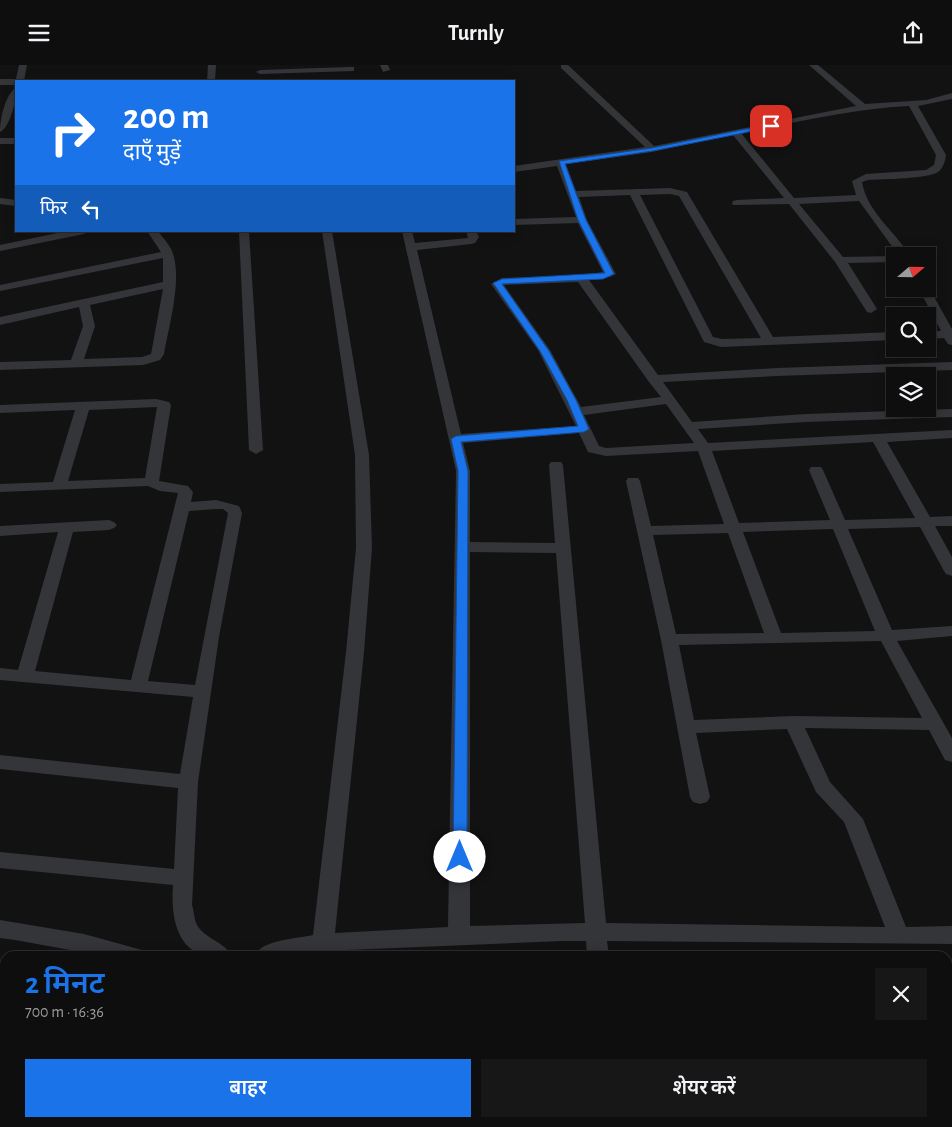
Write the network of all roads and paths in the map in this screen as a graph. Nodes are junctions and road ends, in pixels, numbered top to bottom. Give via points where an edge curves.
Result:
1 (23, 65) edge
2 (212, 65) edge
3 (812, 65) edge
4 (564, 66) edge
5 (303, 68) edge
6 (351, 69) dead end
7 (260, 73) edge
8 (18, 80) edge
9 (210, 80) edge
10 (15, 81) edge
11 (0, 83) edge
12 (15, 93) edge
13 (0, 96) edge
14 (952, 96) edge
15 (912, 104) junction
16 (863, 107) junction
17 (4, 113) edge
18 (0, 129) edge
19 (736, 133) junction
20 (0, 141) edge
21 (15, 141) edge
22 (652, 149) junction
23 (561, 163) junction
24 (515, 169) edge
25 (633, 192) junction
26 (573, 194) junction
27 (863, 198) junction
28 (791, 200) junction
29 (0, 201) edge
30 (15, 203) edge
31 (737, 203) dead end
32 (582, 220) junction
33 (515, 222) edge
34 (79, 232) edge
35 (153, 232) edge
36 (244, 232) edge
37 (328, 232) edge
38 (407, 232) edge
39 (472, 232) edge
40 (411, 247) junction
41 (898, 247) edge
42 (0, 248) edge
43 (168, 254) junction
44 (886, 259) edge
45 (840, 260) junction
46 (581, 277) junction
47 (169, 284) junction
48 (0, 288) edge
49 (929, 297) edge
50 (83, 303) junction
51 (871, 309) dead end
52 (0, 321) edge
53 (886, 336) edge
54 (936, 336) edge
55 (950, 337) edge
56 (770, 341) junction
57 (76, 363) junction
58 (0, 366) edge
59 (952, 366) edge
60 (654, 379) junction
61 (670, 400) junction
62 (83, 406) junction
63 (0, 409) edge
64 (576, 411) junction
65 (952, 413) edge
66 (688, 425) junction
67 (584, 429) junction
68 (952, 434) edge
69 (878, 438) junction
70 (456, 439) junction
71 (703, 446) junction
72 (256, 450) dead end
73 (556, 465) dead end
74 (816, 470) dead end
75 (633, 481) dead end
76 (152, 482) junction
77 (59, 485) junction
78 (0, 488) edge
79 (182, 507) junction
80 (952, 521) edge
81 (924, 522) junction
82 (109, 525) dead end
83 (840, 525) junction
84 (67, 527) junction
85 (735, 528) junction
86 (0, 531) edge
87 (644, 531) junction
88 (462, 547) junction
89 (563, 548) junction
90 (952, 571) edge
91 (952, 631) edge
92 (886, 636) junction
93 (774, 637) junction
94 (669, 639) junction
95 (0, 674) edge
96 (24, 677) junction
97 (138, 687) junction
98 (202, 692) junction
99 (793, 722) junction
100 (936, 724) junction
101 (686, 727) junction
102 (952, 755) edge
103 (0, 763) edge
104 (188, 782) junction
105 (700, 797) dead end
106 (0, 860) edge
107 (184, 878) junction
108 (0, 929) edge
109 (596, 932) junction
110 (459, 934) junction
111 (952, 935) edge
112 (899, 936) junction
113 (323, 942) junction
114 (119, 951) edge
115 (213, 951) edge
116 (286, 951) edge
117 (598, 951) edge

1 - 8 street
2 - 9 street
3 - 16 street
4 - 22 street
5 - 6 street
5 - 7 street
10 - 11 street
12 - 13 street
12 - 17 street
14 - 15 street via 936,102
15 - 16 street
15 - 27 street via 941,155 940,164 928,173 860,178 857,186
16 - 19 street
17 - 18 street
19 - 22 street
19 - 28 street
20 - 21 street
22 - 23 street
23 - 24 street
23 - 26 street
25 - 26 street
25 - 56 street via 676,191 683,194
25 - 56 street via 708,339 721,343
26 - 32 street
27 - 28 street
27 - 41 street
28 - 31 street
28 - 45 street
29 - 30 street
32 - 33 street
32 - 46 street via 610,274
34 - 42 street
35 - 43 street
36 - 72 street
37 - 113 street via 362,455 364,548
38 - 40 street
39 - 40 street via 474,237 471,241
40 - 70 street
43 - 47 street
43 - 48 street
44 - 45 street
45 - 51 street
46 - 60 street
46 - 64 street via 497,283 544,351
47 - 50 street
47 - 57 street via 156,357 143,361
49 - 55 street
50 - 52 street
50 - 57 street via 90,328
53 - 56 street
54 - 55 street
57 - 58 street
59 - 60 street
60 - 61 street
61 - 64 street
61 - 66 street
62 - 63 street
62 - 76 street via 164,405
62 - 77 street
64 - 67 street
65 - 66 street
66 - 71 street
67 - 70 street
67 - 71 street via 593,449 599,451
68 - 69 street
69 - 71 street
69 - 81 street
70 - 88 street via 463,471
71 - 85 street
73 - 89 street
74 - 83 street
75 - 87 street
76 - 77 street
76 - 79 street via 159,487 185,489
77 - 78 street
79 - 97 street
79 - 98 street via 230,506 235,513
80 - 81 street
81 - 83 street
81 - 90 street
82 - 84 street
83 - 85 street
83 - 92 street
84 - 86 street
84 - 96 street
85 - 87 street
85 - 93 street
87 - 94 street
88 - 89 street
88 - 110 street
89 - 109 street
91 - 92 street
92 - 93 street
92 - 100 street
93 - 94 street
94 - 101 street
95 - 96 street
96 - 97 street
97 - 98 street
98 - 104 street
99 - 100 street
99 - 101 street
99 - 112 street via 823,787 853,819
100 - 102 street
101 - 105 street
103 - 104 street
104 - 107 street
106 - 107 street
107 - 115 street via 182,905 186,927 198,941
108 - 114 street via 55,936
109 - 110 street
109 - 112 street
109 - 117 street
110 - 113 street
111 - 112 street
113 - 116 street

